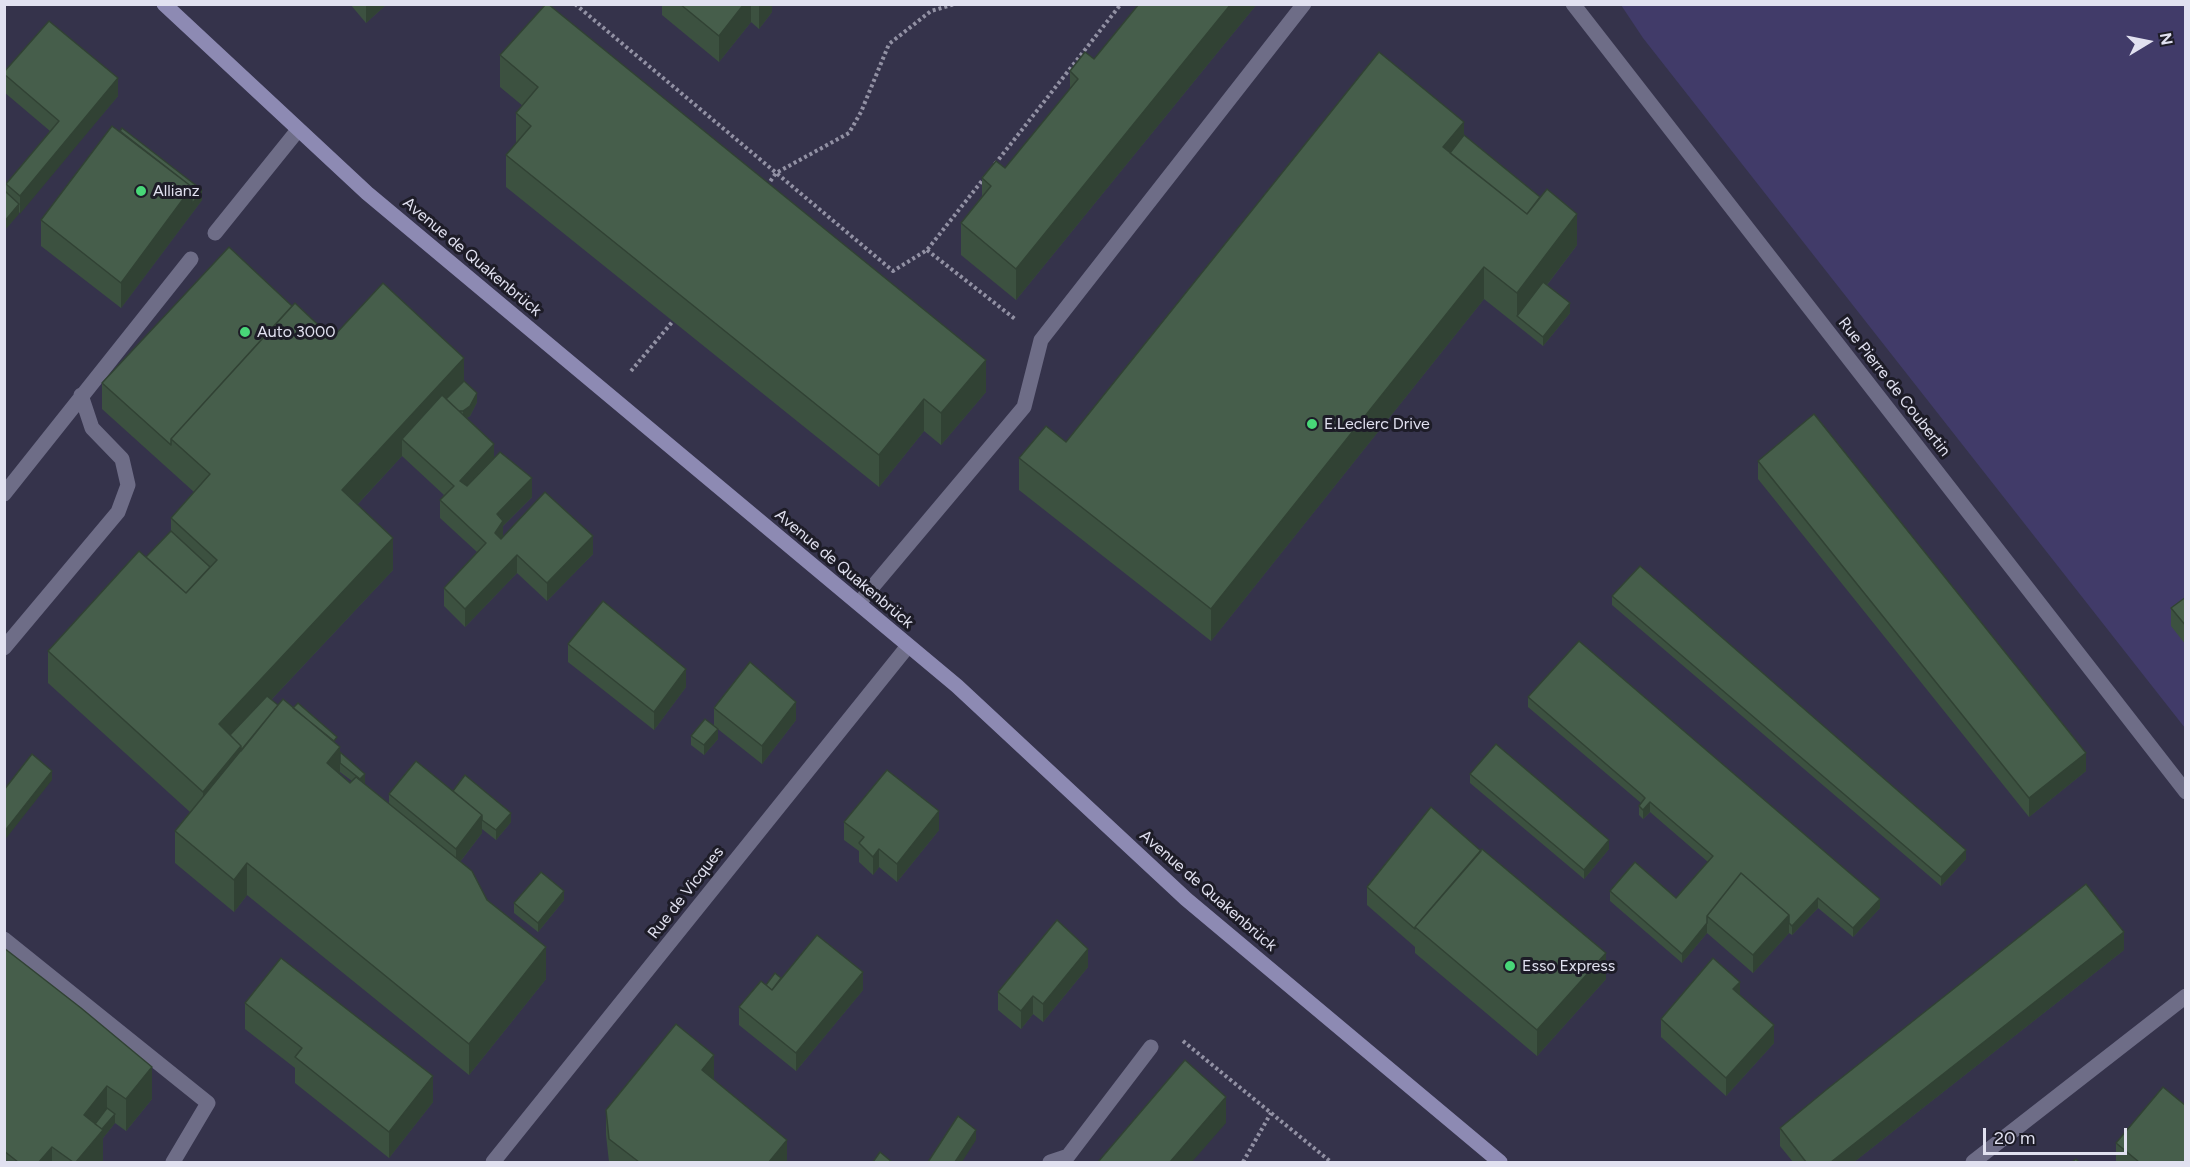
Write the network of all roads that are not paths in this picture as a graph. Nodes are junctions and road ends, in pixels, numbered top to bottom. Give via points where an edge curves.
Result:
1 (164, 4) edge
2 (1304, 4) edge
3 (1574, 4) edge
4 (298, 130) junction
5 (215, 233) dead end
6 (191, 259) dead end
7 (81, 395) junction
8 (4, 494) edge
9 (859, 603) junction
10 (908, 646) junction
11 (4, 648) edge
12 (2186, 792) edge
13 (4, 939) edge
14 (2186, 996) edge
15 (1151, 1047) road end
16 (173, 1162) edge
17 (493, 1162) edge
18 (1050, 1162) edge
19 (1500, 1162) edge
20 (1973, 1162) edge

1 - 4 main road, Avenue de Quakenbrück
2 - 9 street via 1041,340 1024,407
3 - 12 street, Rue Pierre de Coubertin
4 - 5 street
4 - 9 main road, Avenue de Quakenbrück via 367,193
6 - 7 street
7 - 8 street
7 - 11 street via 92,428 122,459 129,484 118,512
9 - 10 main road, Avenue de Quakenbrück
10 - 17 street, Rue de Vicques
10 - 19 main road, Avenue de Quakenbrück via 957,686 1186,899
13 - 16 street via 208,1103
14 - 20 street
15 - 18 street via 1068,1156

